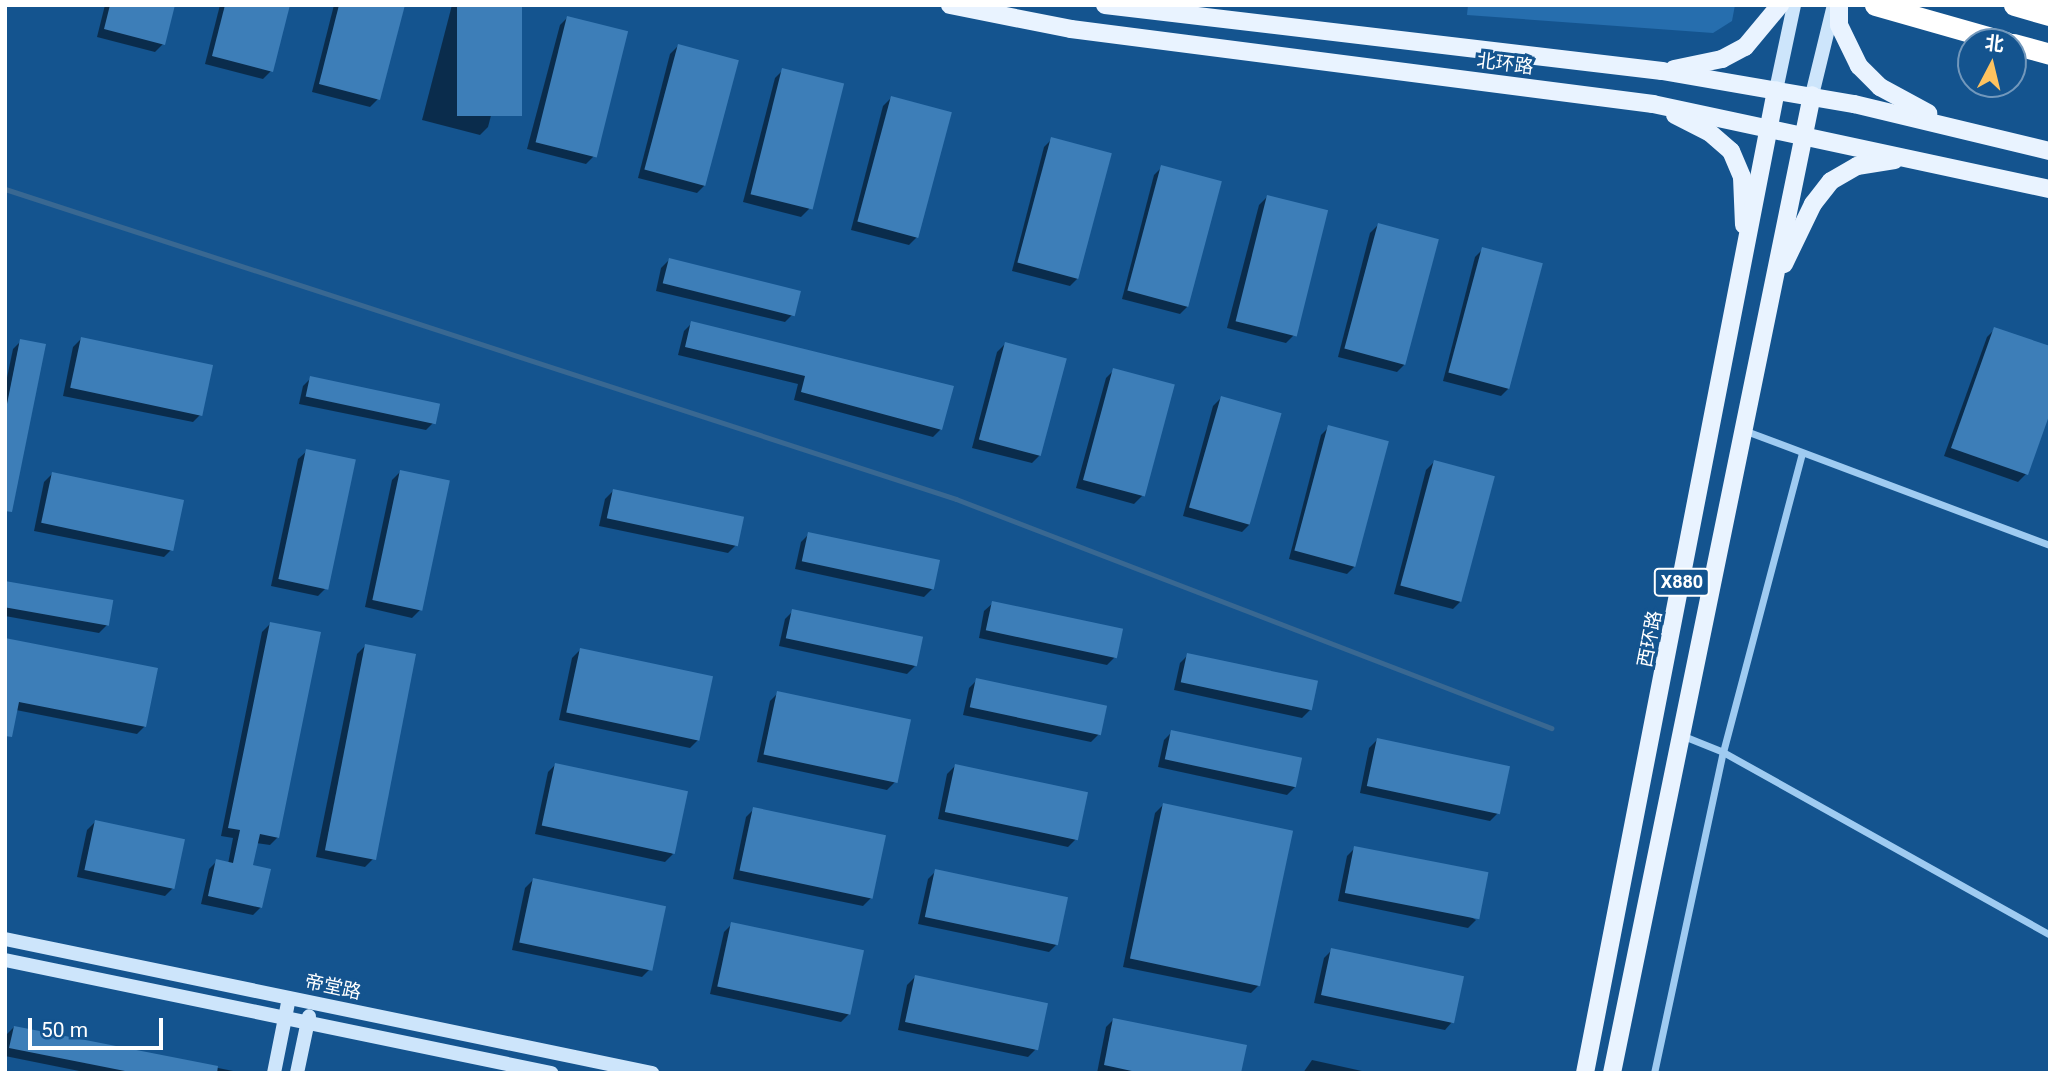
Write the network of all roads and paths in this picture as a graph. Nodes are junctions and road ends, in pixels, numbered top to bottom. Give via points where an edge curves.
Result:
1 (950, 5) edge
2 (1105, 5) edge
3 (1780, 5) edge
4 (1794, 5) edge
5 (1834, 5) edge
6 (1839, 5) edge
7 (1875, 5) edge
8 (2014, 5) edge
9 (2050, 15) edge
10 (1957, 28) edge
11 (2027, 48) edge
12 (2050, 54) edge
13 (1662, 71) junction
14 (1776, 90) junction
15 (1812, 95) junction
16 (1653, 104) junction
17 (1769, 127) junction
18 (1963, 129) junction
19 (1804, 136) junction
20 (2050, 151) edge
21 (1912, 158) junction
22 (2050, 189) edge
23 (1746, 252) junction
24 (1772, 289) junction
25 (1743, 430) junction
26 (1802, 453) junction
27 (2050, 545) edge
28 (1680, 735) junction
29 (1723, 752) junction
30 (2050, 935) edge
31 (5, 939) edge
32 (5, 960) edge
33 (289, 998) junction
34 (311, 1003) junction
35 (285, 1018) junction
36 (307, 1022) junction
37 (274, 1073) edge
38 (297, 1073) edge
39 (551, 1073) edge
40 (652, 1073) edge
41 (1586, 1073) edge
42 (1612, 1073) edge
43 (1654, 1073) edge

1 - 16 main road, 北环路 via 1070,29
2 - 13 main road, 北环路
3 - 13 main road via 1755,39 1734,54
4 - 14 street
5 - 15 street
6 - 18 main road via 1843,40 1868,77 1893,96
7 - 10 highway
8 - 9 highway
11 - 12 highway
13 - 14 main road, 北环路
14 - 15 main road, 北环路
14 - 17 main road, 西环路 / X880
15 - 18 main road, 北环路
15 - 19 main road
16 - 17 main road, 北环路
16 - 23 main road via 1709,132 1731,151 1742,177
17 - 19 main road, 北环路
17 - 23 main road, 西环路 / X880
18 - 20 main road, 北环路
19 - 21 main road, 北环路
19 - 24 main road, X880
21 - 22 main road, 北环路
21 - 24 main road via 1857,166 1831,181 1813,204
23 - 41 main road, 西环路 / X880
24 - 25 main road, X880
25 - 26 street
25 - 28 main road, X880
26 - 27 street
26 - 29 street
28 - 29 street
28 - 42 main road, X880
29 - 30 street
29 - 43 street
31 - 33 street, 帝堂路
32 - 35 street, 帝堂路
33 - 34 street, 帝堂路
33 - 35 street
34 - 36 street
34 - 40 street, 帝堂路
35 - 36 street, 帝堂路
35 - 37 street
36 - 38 street
36 - 39 street, 帝堂路

